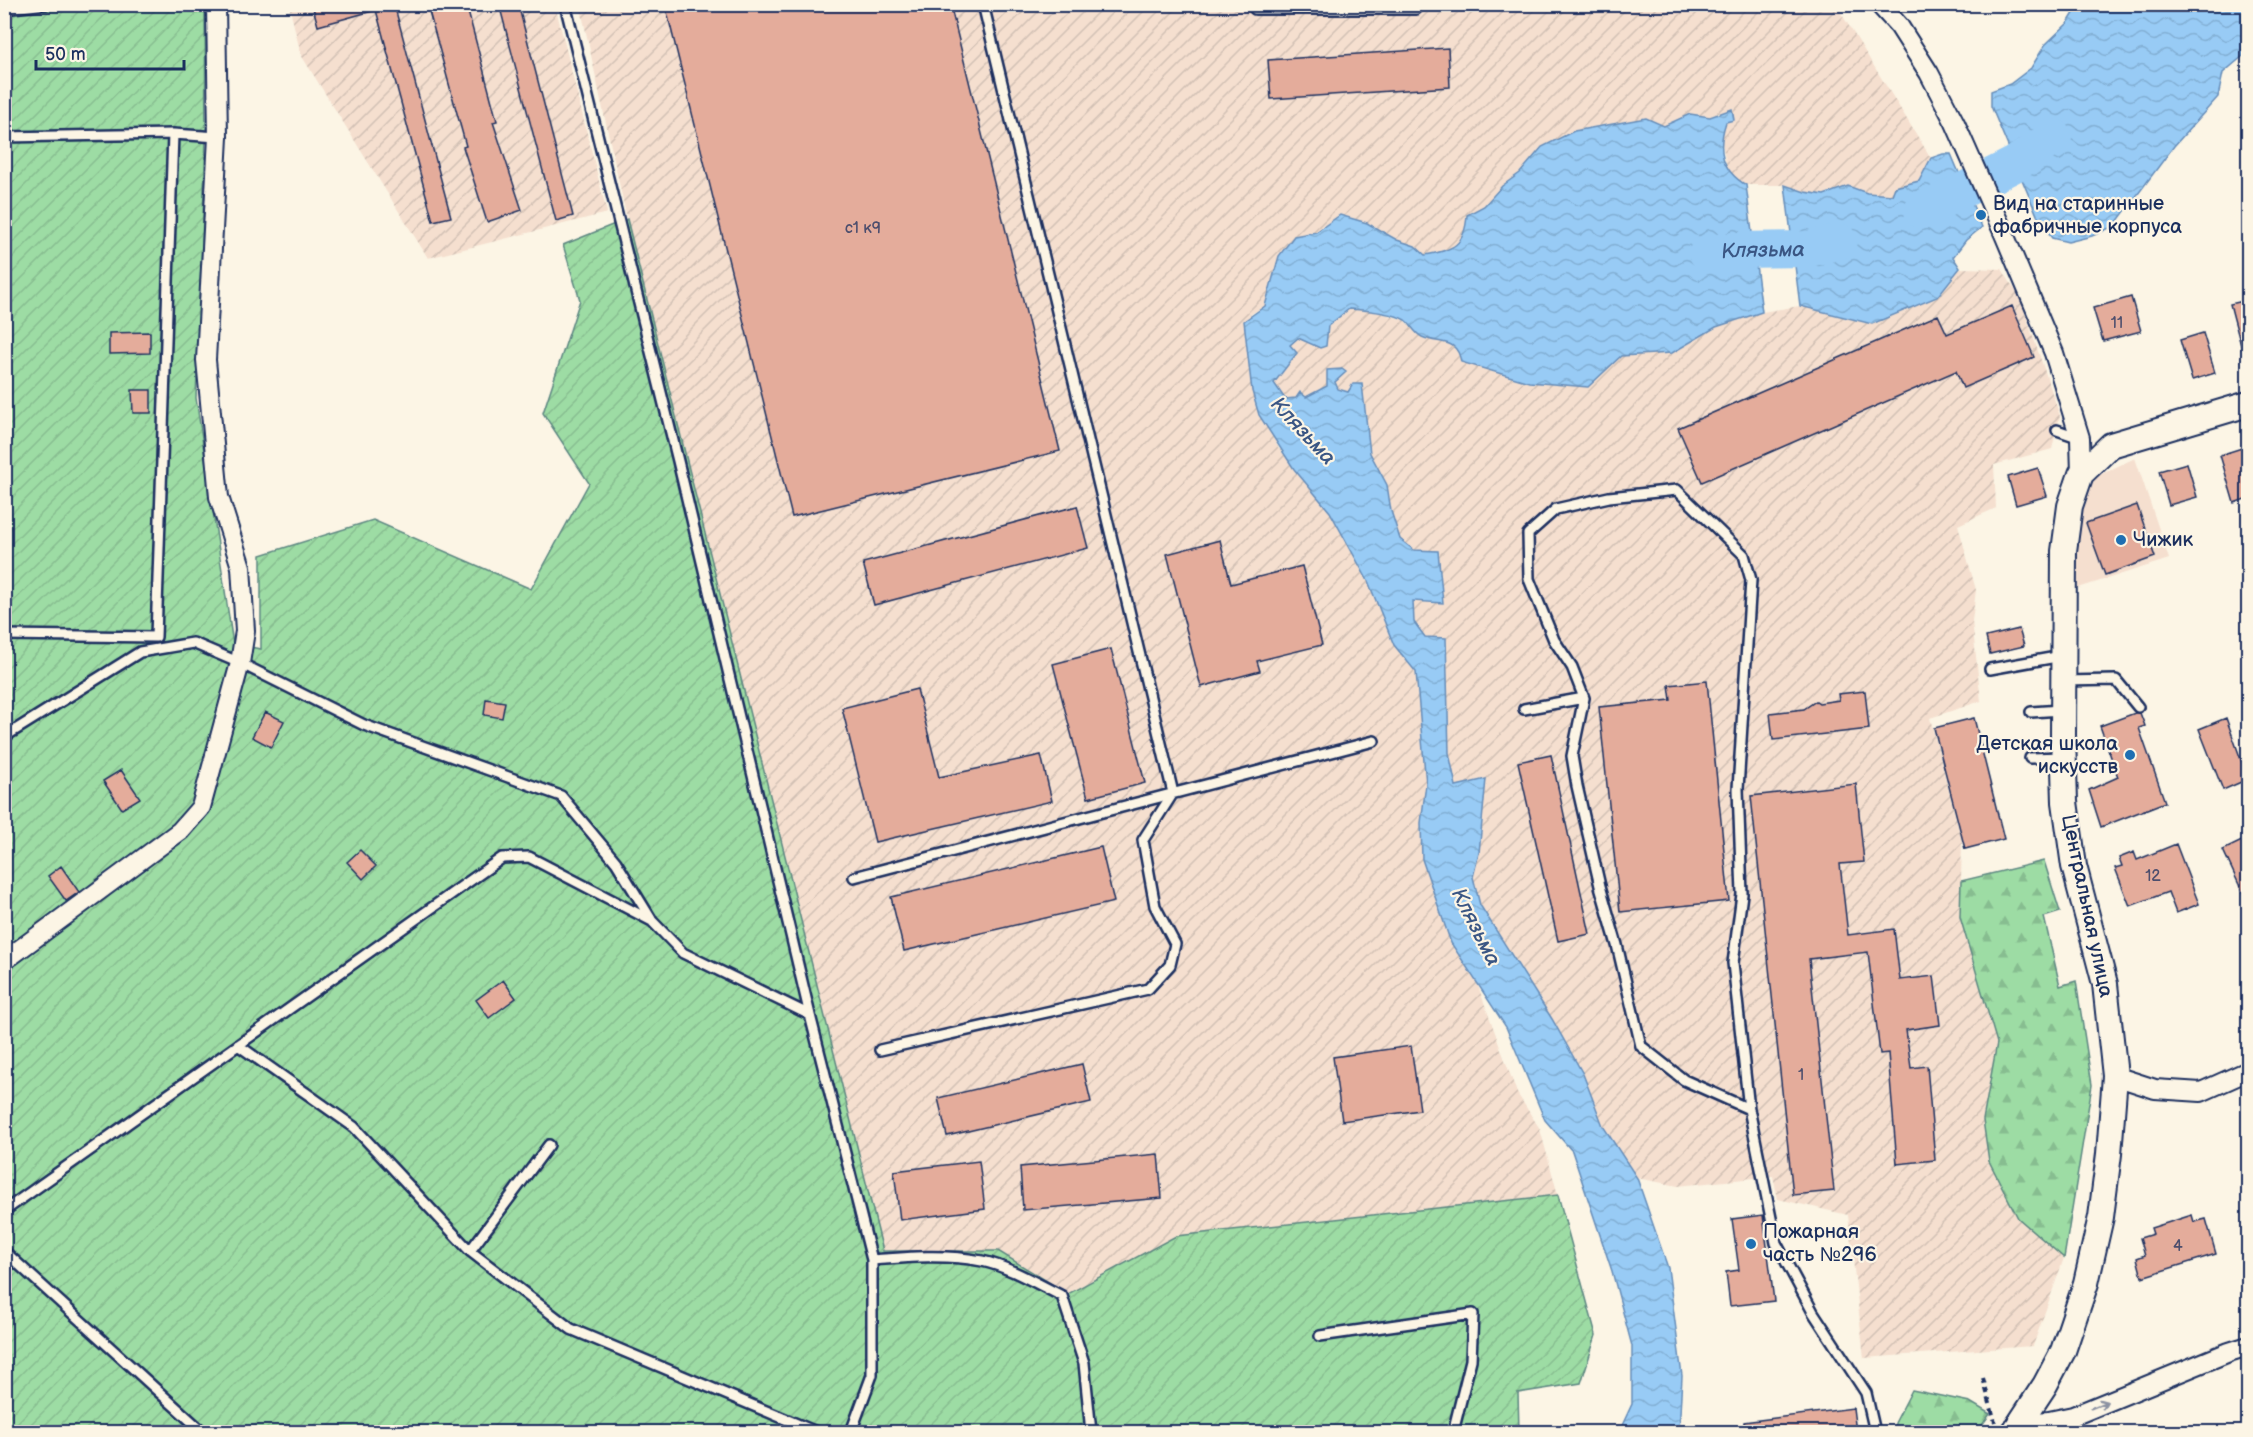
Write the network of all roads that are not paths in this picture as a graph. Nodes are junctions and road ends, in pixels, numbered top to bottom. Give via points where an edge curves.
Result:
1 (46, 4) edge
2 (216, 4) edge
3 (565, 4) edge
4 (982, 4) edge
5 (1255, 4) edge
6 (1879, 4) edge
7 (4, 9) edge
8 (1416, 9) dead end
9 (173, 135) junction
10 (4, 137) edge
11 (218, 137) junction
12 (2248, 404) edge
13 (2057, 430) dead end
14 (2080, 438) junction
15 (2081, 474) junction
16 (4, 634) edge
17 (139, 637) junction
18 (140, 652) junction
19 (2063, 656) junction
20 (240, 663) junction
21 (1990, 669) dead end
22 (2063, 681) junction
23 (1584, 698) junction
24 (2138, 707) dead end
25 (1524, 709) dead end
26 (2063, 710) junction
27 (2031, 712) dead end
28 (4, 737) edge
29 (1374, 741) dead end
30 (2064, 757) junction
31 (2030, 758) dead end
32 (1173, 793) junction
33 (854, 877) dead end
34 (652, 921) junction
35 (4, 961) edge
36 (810, 1014) junction
37 (238, 1045) junction
38 (880, 1050) dead end
39 (2248, 1071) edge
40 (2115, 1077) junction
41 (1749, 1109) junction
42 (549, 1145) dead end
43 (4, 1211) edge
44 (4, 1251) edge
45 (471, 1251) junction
46 (872, 1260) junction
47 (1320, 1336) dead end
48 (2248, 1346) edge
49 (2011, 1427) edge
50 (203, 1432) edge
51 (816, 1432) edge
52 (851, 1432) edge
53 (1091, 1432) edge
54 (1453, 1432) edge
55 (1875, 1432) edge

1 - 7 lane
2 - 11 street
3 - 36 lane
4 - 32 lane
5 - 8 lane via 1255,9
6 - 14 street via 1899,26 1955,123 2004,234 2015,278 2054,353
9 - 10 lane
9 - 11 lane
9 - 17 lane via 156,637
11 - 20 street via 206,360 219,497 241,567 245,631
12 - 15 street, Центральная улица via 2111,445
13 - 14 lane
14 - 15 street
15 - 19 street, Центральная улица via 2070,506 2064,552
16 - 17 lane
17 - 18 lane
18 - 20 lane via 193,643
18 - 28 lane
19 - 21 lane
19 - 22 street, Центральная улица
20 - 34 lane via 364,724 561,796 616,862
20 - 35 street via 201,807 180,831
22 - 24 lane via 2116,680
22 - 26 street, Центральная улица
23 - 25 lane
23 - 41 lane via 1572,756 1575,776 1641,1046 1684,1080
23 - 41 lane via 1529,579 1528,534 1556,509 1609,497 1677,490 1744,555 1751,580 1738,789 1742,894 1732,963
26 - 27 lane
26 - 30 street, Центральная улица
29 - 32 lane
30 - 31 lane
30 - 40 street, Центральная улица via 2065,802 2074,866 2105,984
32 - 33 lane
32 - 38 lane via 1143,840 1155,906 1175,944 1170,965 1148,989
34 - 36 lane via 683,952
34 - 37 lane via 529,857 502,858
36 - 46 lane
37 - 43 lane
37 - 45 lane via 354,1127
39 - 40 street via 2201,1092 2155,1089
40 - 49 street, Центральная улица via 2101,1217 2086,1284 2063,1351
41 - 55 lane via 1776,1243 1813,1312 1866,1394
42 - 45 lane
44 - 50 lane
45 - 51 lane via 571,1329
46 - 52 lane via 872,1375
46 - 53 lane via 932,1256 983,1261 1062,1296 1084,1363
47 - 54 lane via 1473,1314 1470,1360
49 -> 48 street via 2073,1416

